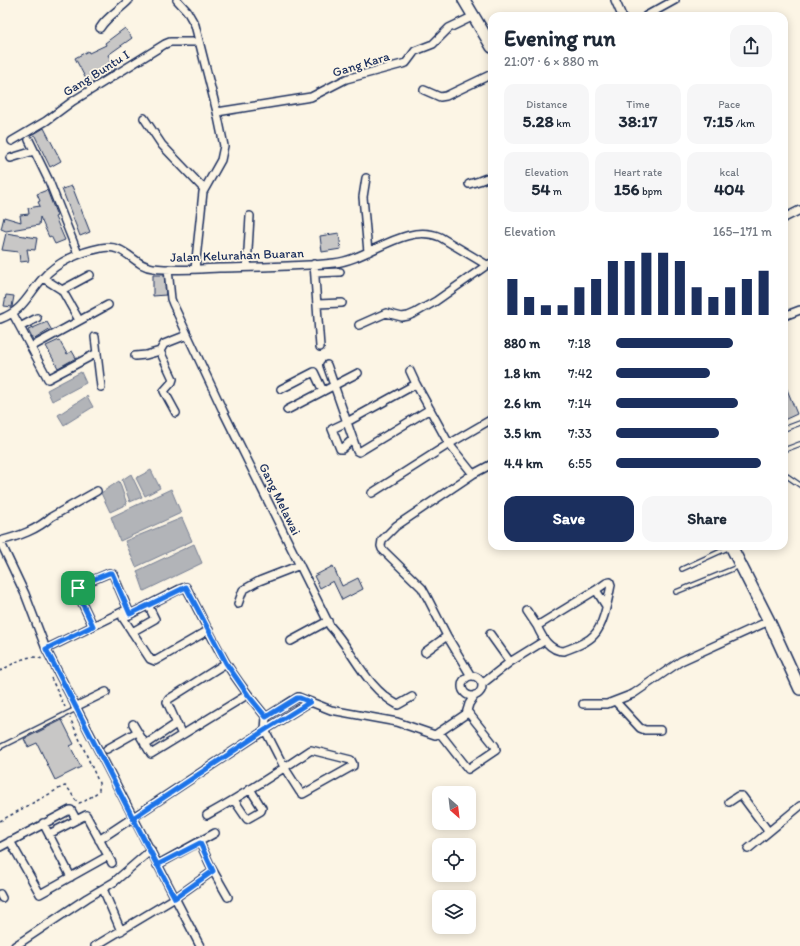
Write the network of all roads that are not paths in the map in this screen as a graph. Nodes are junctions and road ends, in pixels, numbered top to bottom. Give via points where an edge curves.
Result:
1 (129, 0) edge
2 (177, 0) edge
3 (464, 0) edge
4 (615, 0) edge
5 (675, 0) edge
6 (620, 12) edge
7 (653, 12) edge
8 (474, 16) junction
9 (100, 28) dead end
10 (488, 40) edge
11 (199, 42) junction
12 (488, 76) edge
13 (424, 90) dead end
14 (218, 112) junction
15 (144, 118) dead end
16 (12, 140) dead end
17 (29, 140) dead end
18 (34, 151) junction
19 (11, 158) dead end
20 (366, 178) dead end
21 (488, 178) edge
22 (469, 184) dead end
23 (204, 189) junction
24 (800, 210) edge
25 (250, 216) dead end
26 (788, 216) edge
27 (368, 252) junction
28 (78, 254) junction
29 (488, 263) edge
30 (314, 264) junction
31 (488, 265) edge
32 (247, 267) junction
33 (168, 269) junction
34 (194, 269) junction
35 (340, 272) dead end
36 (314, 273) junction
37 (90, 275) dead end
38 (43, 278) junction
39 (62, 290) junction
40 (342, 303) dead end
41 (317, 304) junction
42 (108, 305) dead end
43 (800, 310) edge
44 (13, 314) junction
45 (788, 314) edge
46 (37, 318) dead end
47 (0, 319) edge
48 (79, 320) junction
49 (359, 325) dead end
50 (20, 327) junction
51 (187, 335) junction
52 (95, 337) dead end
53 (31, 347) junction
54 (320, 347) dead end
55 (160, 351) junction
56 (97, 353) junction
57 (135, 356) dead end
58 (327, 365) dead end
59 (410, 370) dead end
60 (358, 373) dead end
61 (416, 384) junction
62 (334, 386) junction
63 (101, 387) dead end
64 (281, 388) dead end
65 (323, 392) junction
66 (430, 409) junction
67 (287, 410) dead end
68 (176, 413) dead end
69 (488, 421) edge
70 (347, 422) junction
71 (800, 423) edge
72 (788, 428) edge
73 (353, 439) junction
74 (449, 444) junction
75 (800, 444) edge
76 (788, 448) edge
77 (488, 466) edge
78 (473, 474) junction
79 (788, 477) edge
80 (800, 485) edge
81 (97, 491) dead end
82 (372, 493) dead end
83 (0, 541) edge
84 (722, 550) edge
85 (733, 550) edge
86 (300, 565) junction
87 (741, 566) junction
88 (682, 569) dead end
89 (596, 590) junction
90 (676, 592) dead end
91 (238, 604) dead end
92 (148, 605) junction
93 (606, 606) junction
94 (527, 611) dead end
95 (129, 612) junction
96 (328, 621) junction
97 (769, 621) junction
98 (93, 626) junction
99 (537, 626) junction
100 (209, 630) junction
101 (132, 632) junction
102 (490, 634) dead end
103 (447, 636) junction
104 (290, 640) dead end
105 (544, 641) junction
106 (46, 649) junction
107 (425, 652) dead end
108 (510, 662) junction
109 (226, 663) junction
110 (471, 676) junction
111 (482, 684) junction
112 (800, 689) edge
113 (106, 692) dead end
114 (248, 695) junction
115 (476, 695) junction
116 (412, 697) dead end
117 (310, 702) junction
118 (616, 702) junction
119 (583, 704) dead end
120 (76, 708) junction
121 (467, 711) junction
122 (266, 717) junction
123 (133, 724) dead end
124 (176, 724) junction
125 (265, 730) junction
126 (660, 730) dead end
127 (137, 732) junction
128 (439, 732) junction
129 (182, 735) junction
130 (145, 745) junction
131 (0, 747) edge
132 (107, 749) dead end
133 (284, 767) junction
134 (250, 789) junction
135 (234, 800) junction
136 (729, 802) dead end
137 (800, 806) edge
138 (207, 815) dead end
139 (133, 818) junction
140 (76, 819) junction
141 (42, 823) junction
142 (768, 831) junction
143 (215, 833) dead end
144 (48, 834) junction
145 (100, 840) junction
146 (10, 841) junction
147 (200, 843) junction
148 (0, 847) edge
149 (748, 849) dead end
150 (150, 850) junction
151 (108, 856) junction
152 (112, 863) dead end
153 (157, 865) junction
154 (213, 871) junction
155 (71, 877) junction
156 (103, 889) junction
157 (228, 897) dead end
158 (175, 898) junction
159 (121, 931) junction
160 (15, 946) edge
161 (95, 946) edge
162 (200, 946) edge

1 - 9 street
2 - 11 street via 192,19
3 - 8 main road
4 - 6 street
5 - 7 street
8 - 10 main road
8 - 14 street, Gang Kara via 449,28 434,44 415,50 406,62 346,79 311,97
11 - 14 street
11 - 16 street, Gang Buntu I via 164,44 46,121
12 - 13 street via 446,96 440,97
14 - 23 street via 224,146 223,155
15 - 23 street via 162,145
17 - 18 street
18 - 19 street
18 - 28 street via 49,181
20 - 27 street via 364,197
21 - 22 street
23 - 34 street
24 - 26 street
25 - 32 street
27 - 29 street, Jalan Kelurahan Buaran via 410,235 434,234
27 - 30 street, Jalan Kelurahan Buaran via 344,261
28 - 33 street, Jalan Kelurahan Buaran via 101,248 115,248 151,268
28 - 38 street, Jalan Kelurahan Buaran via 54,268
30 - 32 street, Jalan Kelurahan Buaran
30 - 36 street
31 - 49 street via 415,313 402,317 386,313
32 - 34 street, Jalan Kelurahan Buaran
33 - 34 street, Jalan Kelurahan Buaran
33 - 51 street, Gang Melawai via 171,298
35 - 36 street
36 - 41 street
37 - 39 street
38 - 39 street
38 - 44 street, Jalan Kelurahan Buaran
39 - 48 street
40 - 41 street
41 - 54 street
42 - 48 street
43 - 45 street
44 - 47 street, Jalan Kelurahan Buaran
44 - 50 street
46 - 50 street
48 - 53 street
50 - 53 street
51 - 55 street via 164,344
51 - 86 street, Gang Melawai
52 - 56 street
53 - 56 street via 48,379
55 - 57 street
55 - 68 street via 173,379 164,391
56 - 63 street
58 - 62 street
59 - 61 street
60 - 62 street
61 - 66 street
61 - 70 street
62 - 65 street
62 - 70 street
64 - 65 street via 314,372
65 - 67 street
66 - 73 street via 361,452 357,451
66 - 74 street
69 - 74 street
70 - 73 street
70 - 73 street via 332,429 342,449
71 - 72 lane
74 - 78 street
74 - 82 street
75 - 76 lane
77 - 78 street
78 - 103 street via 396,526 381,543 382,549 428,596
79 - 80 lane
81 - 83 street via 50,516 32,530
83 - 106 street via 26,594
84 - 88 lane
85 - 87 main road
86 - 91 street via 258,581 243,590
86 - 96 street, Gang Melawai
87 - 90 lane
87 - 97 main road
89 - 93 street
89 - 93 street via 606,583 611,583
89 - 99 street
92 - 95 street
92 - 100 street via 186,587
92 - 101 street via 154,619
93 - 105 street via 598,631 589,640 561,651
94 - 99 street
95 - 98 street
95 - 98 street via 112,573 109,573 80,585 77,592
95 - 101 street via 123,619
96 - 104 street
96 - 116 street, Gang Melawai via 375,687 398,705
97 - 112 main road
97 - 118 street via 681,661 638,692
98 - 106 street
99 - 105 street
100 - 101 street via 155,661 150,659
100 - 109 street
102 - 108 street
103 - 107 street
103 - 110 street
105 - 108 street
106 - 120 street
108 - 111 street
109 - 114 street
109 - 124 street via 169,699 167,705
110 - 111 street via 479,678
110 - 115 street via 466,678 462,688 466,694
111 - 115 street via 481,691
113 - 120 street
114 - 122 street
114 - 129 street
115 - 121 street
117 - 122 street via 297,698
117 - 125 street
117 - 128 street via 345,714 397,722 435,735
118 - 119 street
118 - 126 street via 640,728
120 - 131 lane
120 - 139 street
121 - 128 street
121 - 128 street via 496,750 468,769
122 - 125 street
123 - 127 street
124 - 129 street
124 - 130 street
125 - 133 street
125 - 139 street
127 - 130 street
127 - 132 street
129 - 130 street via 151,754
133 - 133 street via 303,794 354,764 351,760 311,750
133 - 134 street
134 - 135 street
134 - 135 street via 262,808 261,811 247,819
135 - 138 street
136 - 142 street via 742,796
137 - 142 street
139 - 145 street
139 - 150 street
140 - 141 street via 70,810
140 - 144 street
140 - 145 street via 86,815
141 - 144 street
141 - 146 street
142 - 149 street
143 - 147 street
144 - 155 street
145 - 151 street
146 - 148 street
146 - 155 street via 40,894
147 - 153 street
147 - 154 street
150 - 153 street
150 - 156 street via 123,876
151 - 152 street
151 - 155 street
153 - 158 street
154 - 157 street
154 - 158 street
156 - 159 street
156 - 160 street
158 - 159 street
158 - 162 street
159 - 161 street

